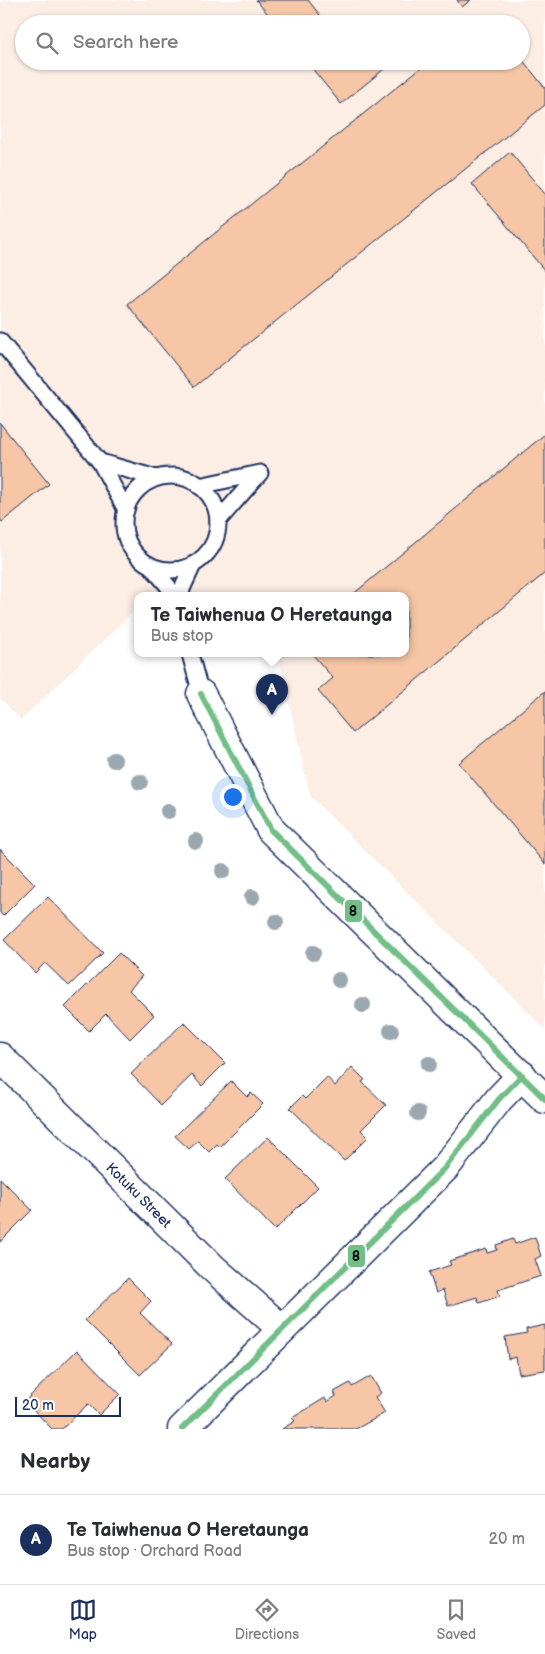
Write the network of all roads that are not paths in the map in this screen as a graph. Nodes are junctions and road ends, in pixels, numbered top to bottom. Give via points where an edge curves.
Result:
1 (0, 341) edge
2 (100, 462) junction
3 (156, 478) junction
4 (199, 486) junction
5 (126, 510) junction
6 (218, 521) junction
7 (193, 565) junction
8 (151, 566) junction
9 (171, 592) edge
10 (182, 592) edge
11 (191, 657) edge
12 (201, 694) joint
13 (0, 1057) edge
14 (522, 1075) junction
15 (545, 1099) edge
16 (282, 1328) junction
17 (182, 1429) edge

1 - 2 lane
2 - 3 lane
2 - 5 lane
3 - 4 lane via 172,476 188,479
3 - 5 lane via 133,496
4 - 6 lane via 213,500
4 - 6 lane via 260,473
5 - 8 lane via 127,540 134,553
6 - 7 lane via 213,546 203,559
7 - 8 lane via 174,571
7 - 10 lane
8 - 9 lane
11 - 12 lane
12 - 14 street via 271,830
13 - 16 street, Kotuku Street via 213,1268
14 - 15 street
14 - 16 street via 499,1098 445,1168
16 - 17 street

